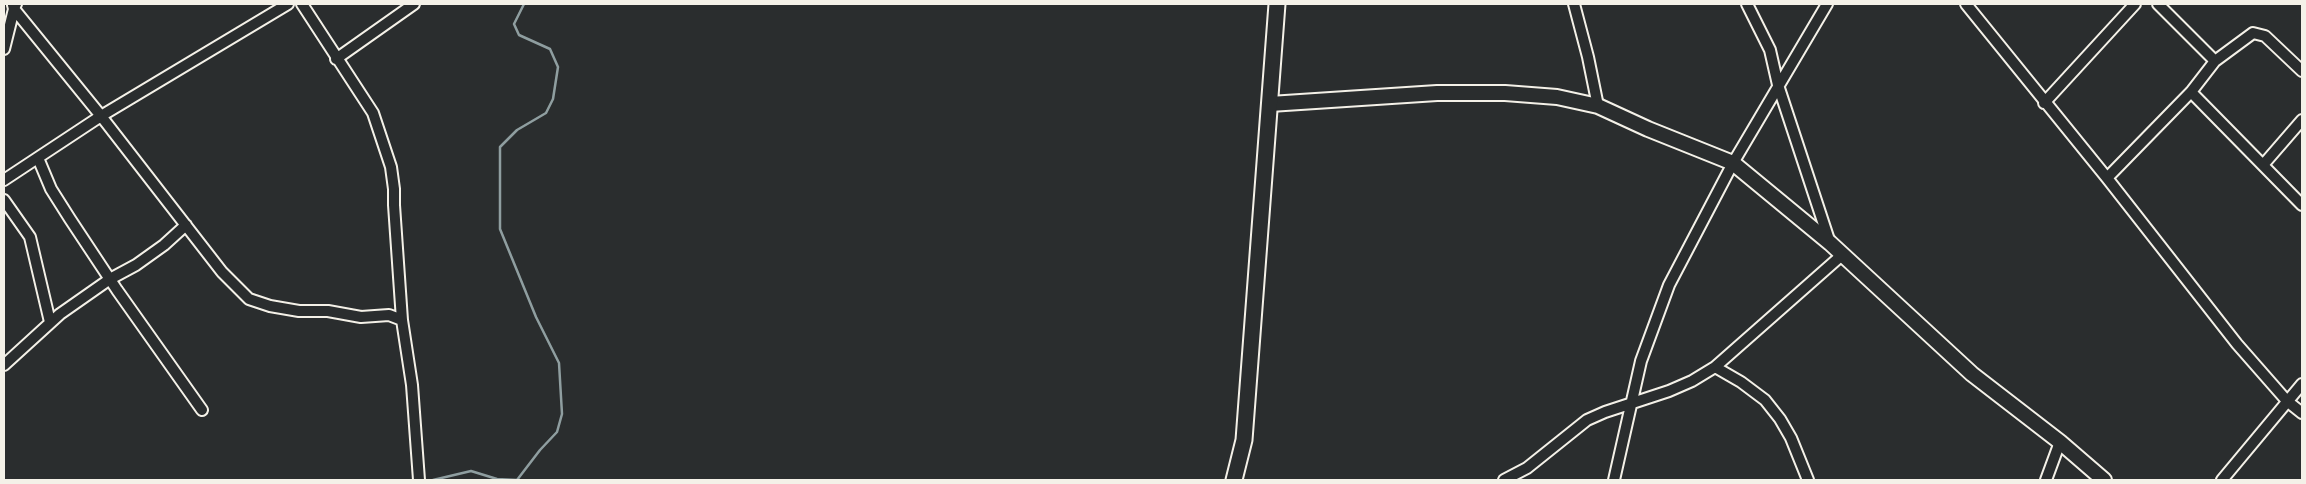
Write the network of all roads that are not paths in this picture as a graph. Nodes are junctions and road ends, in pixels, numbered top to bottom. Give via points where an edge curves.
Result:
1 (288, 4) edge
2 (302, 4) edge
3 (414, 4) edge
4 (1277, 4) edge
5 (1574, 4) edge
6 (1748, 4) edge
7 (1827, 4) edge
8 (1966, 4) edge
9 (2135, 4) edge
10 (2158, 4) edge
11 (14, 6) edge
12 (4, 49) edge
13 (336, 59) junction
14 (2215, 61) junction
15 (2302, 71) edge
16 (1778, 86) junction
17 (2191, 92) junction
18 (2044, 103) junction
19 (1270, 104) junction
20 (1598, 106) junction
21 (102, 116) junction
22 (2302, 120) edge
23 (38, 158) junction
24 (1733, 163) junction
25 (2263, 164) junction
26 (2107, 178) junction
27 (4, 180) edge
28 (4, 200) edge
29 (2302, 205) edge
30 (186, 225) junction
31 (1830, 243) junction
32 (1842, 255) junction
33 (110, 279) junction
34 (402, 320) junction
35 (50, 322) junction
36 (4, 365) edge
37 (1715, 367) junction
38 (2302, 384) edge
39 (2287, 401) junction
40 (1629, 405) junction
41 (202, 410) dead end
42 (2302, 413) edge
43 (2060, 442) junction
44 (419, 476) edge
45 (1234, 480) edge
46 (1504, 480) edge
47 (1614, 480) edge
48 (1808, 480) edge
49 (2046, 480) edge
50 (2104, 480) edge
51 (2222, 480) edge

1 - 21 street
2 - 13 street
3 - 13 street
4 - 19 main road
5 - 20 street
6 - 16 street via 1770,50
7 - 16 street
8 - 18 street
9 - 18 street
10 - 14 street
11 - 12 street
11 - 21 street
13 - 34 street via 373,113 391,167
14 - 15 street via 2254,33 2259,33
14 - 17 street
16 - 24 street
16 - 31 street
17 - 25 street
17 - 26 street
18 - 26 street
19 - 20 main road via 1437,93 1505,93 1557,97
19 - 45 main road via 1244,440
20 - 24 main road
21 - 23 street
21 - 30 street
22 - 25 street
23 - 27 street
23 - 33 street via 51,189
24 - 31 main road
24 - 40 street via 1669,285 1650,332
25 - 29 street
26 - 39 street via 2236,344
28 - 35 street via 30,237
30 - 33 street via 136,265
30 - 34 street via 234,285 257,303 299,311 328,311 352,317 389,316
31 - 32 main road
32 - 37 street
32 - 43 main road via 1972,374
33 - 35 street
33 - 41 street
34 - 44 street via 412,385
35 - 36 street
37 - 40 street via 1692,381
37 - 48 street via 1764,400 1780,419
38 - 39 street
39 - 42 street
39 - 51 street
40 - 46 street via 1587,420 1527,468
40 - 47 street
43 - 49 street
43 - 50 main road

